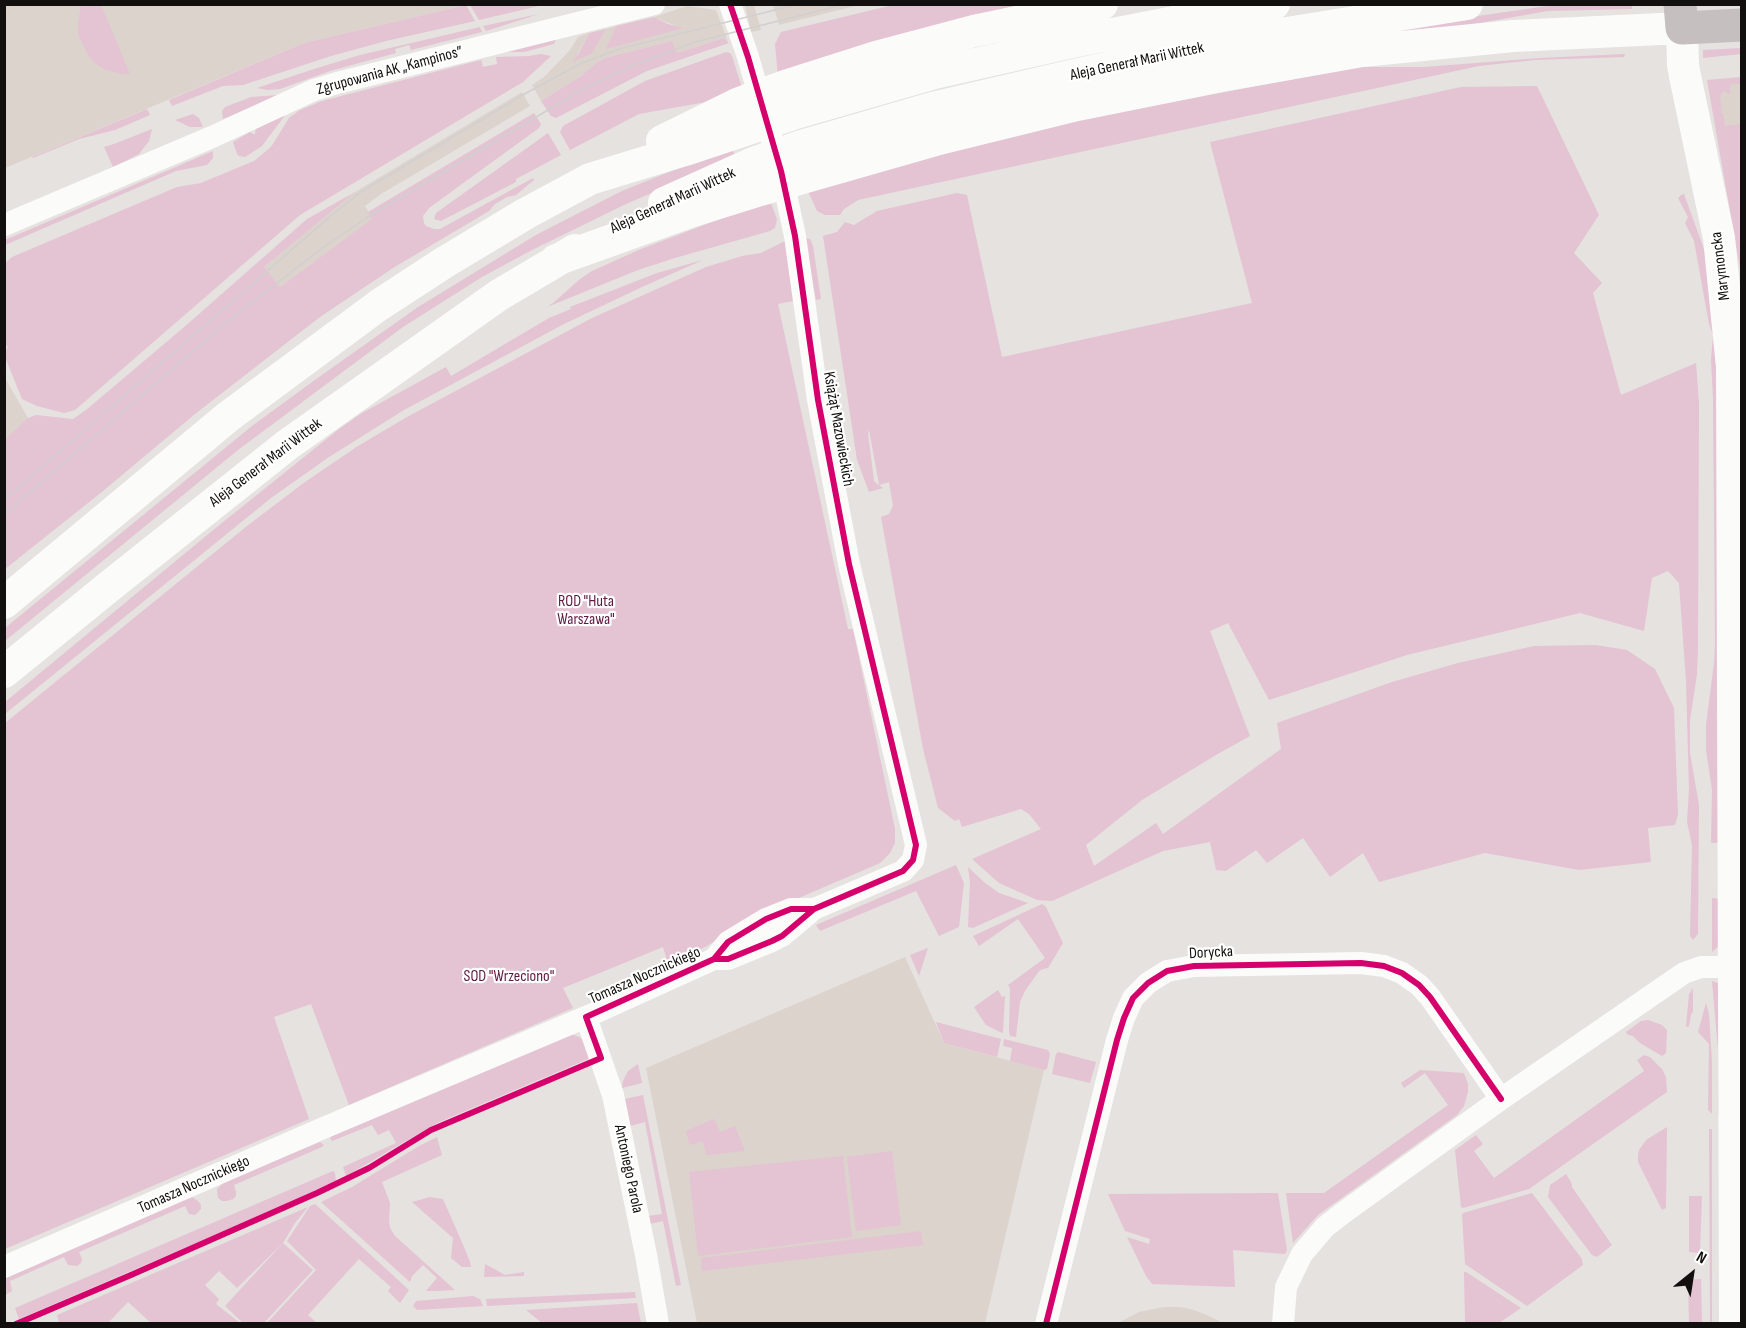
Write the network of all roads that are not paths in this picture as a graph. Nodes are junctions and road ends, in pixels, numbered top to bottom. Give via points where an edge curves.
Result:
1 (654, 4) edge
2 (730, 4) edge
3 (1102, 4) edge
4 (1274, 4) edge
5 (1467, 4) edge
6 (1681, 16) edge
7 (1742, 25) edge
8 (789, 100) junction
9 (805, 161) junction
10 (4, 225) edge
11 (4, 603) edge
12 (4, 672) edge
13 (913, 860) joint
14 (1738, 967) edge
15 (586, 1017) junction
16 (1501, 1099) junction
17 (4, 1267) edge
18 (658, 1323) edge
19 (1046, 1323) edge
20 (1283, 1323) edge
21 (1735, 1323) edge

1 - 10 street, Zgrupowania AK „Kampinos” via 337,82
2 - 13 street, Książąt Mazowieckich via 781,171 795,236 818,400 849,564 916,845
3 - 8 main road via 876,57
4 - 8 main road, Aleja Generał Marii Wittek
5 - 9 main road, Aleja Generał Marii Wittek via 1225,44 932,108
6 - 7 main road
6 - 9 main road via 1350,53 1077,105 935,140
6 - 14 main road, Marymoncka via 1685,76 1719,238 1732,367 1732,882
8 - 11 main road, Aleja Generał Marii Wittek via 590,179 445,262 379,305 230,416
9 - 12 main road, Aleja Generał Marii Wittek via 693,189 638,215 499,295 287,445
13 - 15 street, Tomasza Nocznickiego via 903,871 813,909 782,936 728,959 714,959
14 - 16 street via 1701,967 1684,973
14 - 21 main road, Marymoncka
15 - 17 street, Tomasza Nocznickiego
15 - 18 street, Antoniego Parola via 613,1095
16 - 19 street, Dorycka via 1419,985 1384,966 1194,966 1167,971 1133,998 1124,1018
16 - 20 street via 1324,1227 1302,1254 1286,1287

